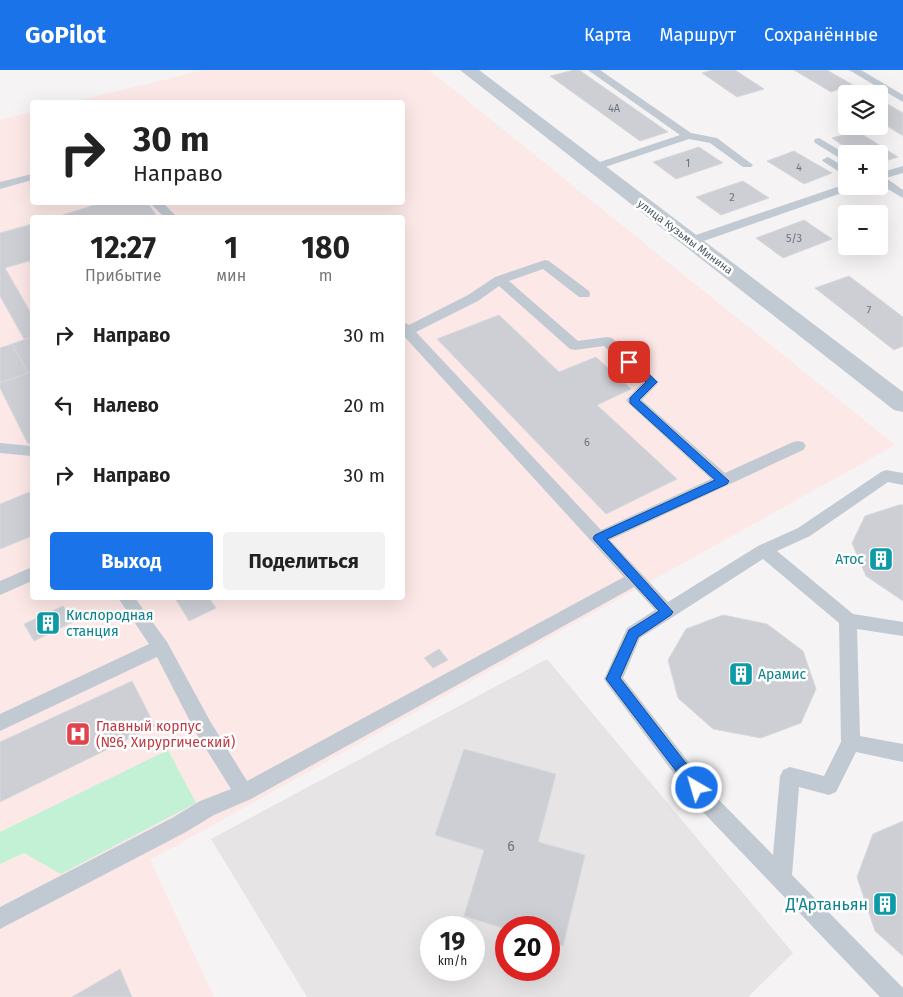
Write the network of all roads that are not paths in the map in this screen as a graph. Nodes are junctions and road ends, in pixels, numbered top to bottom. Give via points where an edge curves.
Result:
1 (468, 70) edge
2 (593, 70) edge
3 (859, 71) edge
4 (903, 99) edge
5 (688, 136) junction
6 (819, 141) dead end
7 (838, 154) edge
8 (828, 160) dead end
9 (747, 165) dead end
10 (594, 167) junction
11 (838, 167) edge
12 (903, 169) edge
13 (888, 175) edge
14 (30, 178) edge
15 (888, 184) edge
16 (0, 186) edge
17 (838, 191) edge
18 (903, 195) edge
19 (158, 205) edge
20 (169, 215) edge
21 (691, 241) junction
22 (500, 280) junction
23 (584, 294) dead end
24 (405, 328) edge
25 (903, 404) edge
26 (798, 446) dead end
27 (0, 448) edge
28 (30, 451) edge
29 (903, 479) edge
30 (723, 481) junction
31 (599, 538) junction
32 (764, 550) junction
33 (30, 575) edge
34 (636, 578) junction
35 (0, 588) edge
36 (127, 600) edge
37 (667, 612) junction
38 (848, 620) junction
39 (903, 629) edge
40 (161, 647) junction
41 (0, 723) edge
42 (850, 743) junction
43 (903, 752) edge
44 (244, 793) junction
45 (782, 878) junction
46 (0, 918) edge
47 (896, 997) edge

1 - 10 street, улица Кузьмы Минина
2 - 5 lane
3 - 4 lane
5 - 9 lane via 713,140
5 - 10 lane
6 - 7 lane
8 - 11 lane
10 - 21 street, улица Кузьмы Минина
12 - 13 lane
14 - 16 lane
15 - 18 lane
17 - 21 lane
19 - 20 lane
21 - 25 street, улица Кузьмы Минина
22 - 23 lane via 545,264
22 - 24 lane via 473,298
22 - 30 lane via 575,346 607,342 652,382 633,400
24 - 31 lane
26 - 30 lane
27 - 28 lane
29 - 32 lane via 886,476 804,532
30 - 31 lane
31 - 34 lane
32 - 37 lane
32 - 38 lane
33 - 35 lane
34 - 37 lane
34 - 44 lane
36 - 40 lane
37 - 45 lane via 633,634 613,679 709,804
38 - 39 lane
38 - 42 lane
40 - 41 lane
40 - 44 lane via 203,727
42 - 43 lane
42 - 45 lane via 830,786 790,776
44 - 46 lane via 207,808
45 - 47 lane

